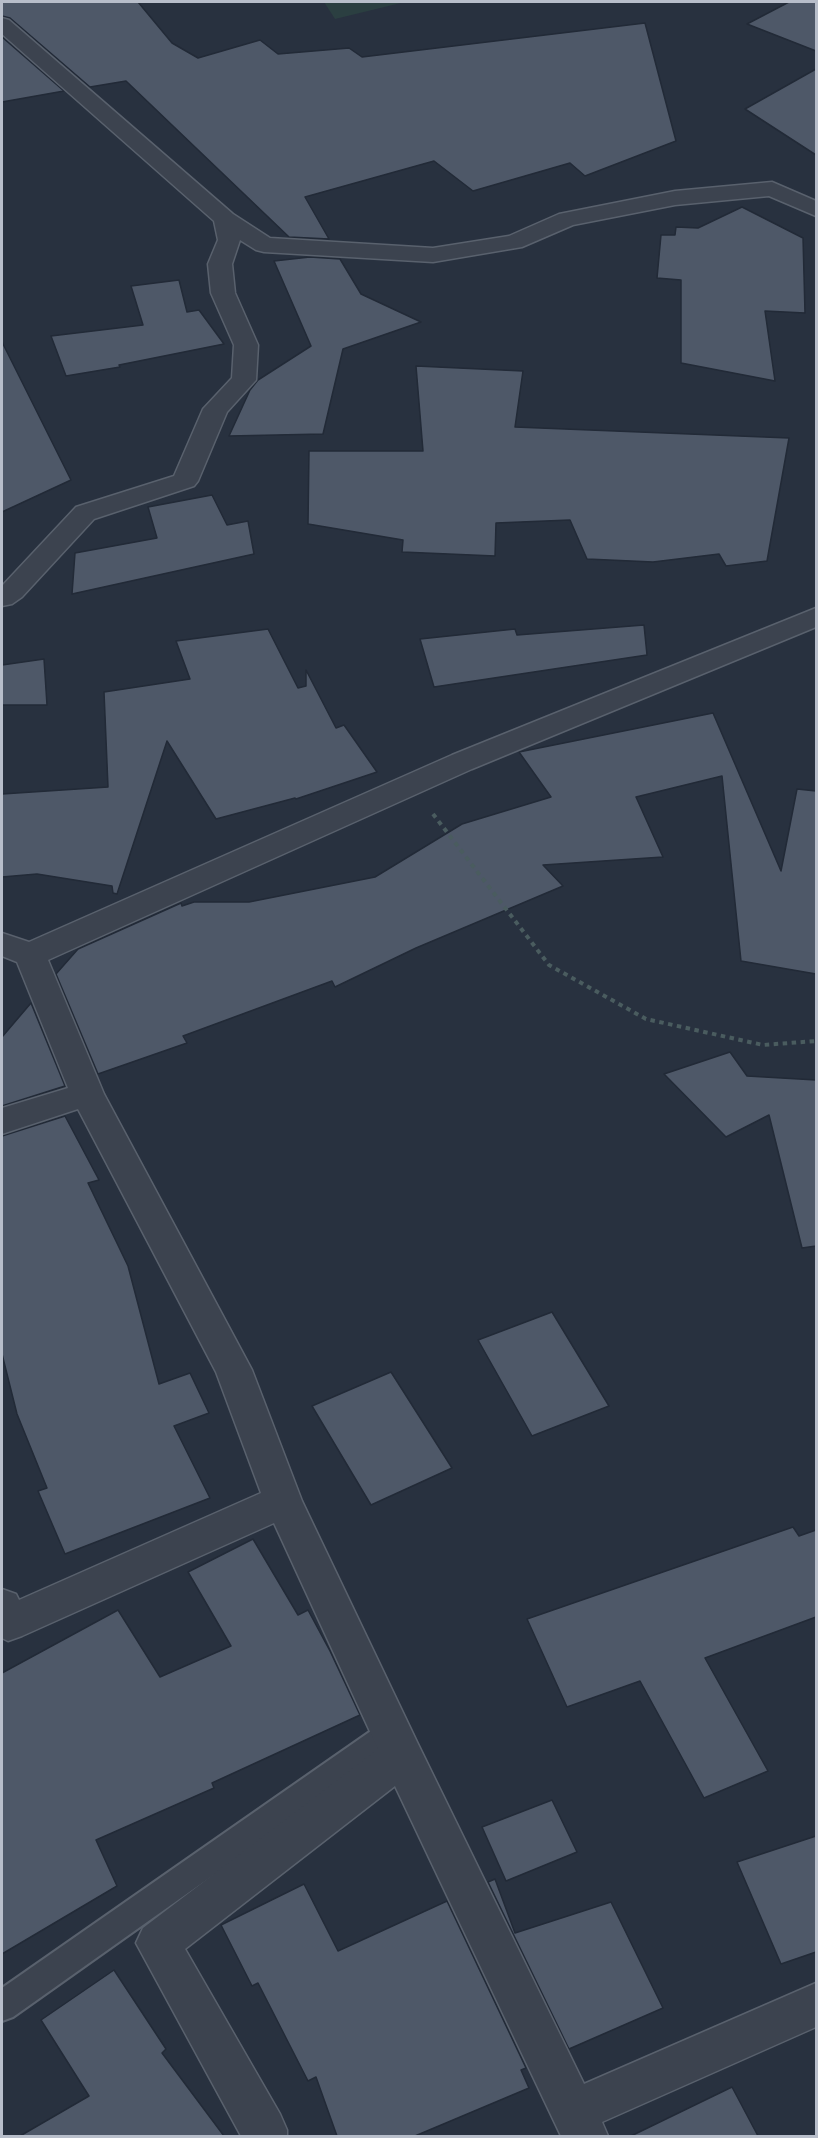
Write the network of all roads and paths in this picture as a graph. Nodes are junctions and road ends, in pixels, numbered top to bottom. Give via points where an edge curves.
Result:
1 (2, 24) edge
2 (816, 210) edge
3 (225, 219) junction
4 (2, 598) edge
5 (816, 616) edge
6 (411, 785) junction
7 (16, 949) edge
8 (816, 1041) edge
9 (87, 1094) junction
10 (2, 1121) edge
11 (283, 1502) junction
12 (2, 1606) edge
13 (396, 1744) junction
14 (816, 2005) edge
15 (2, 2006) edge
16 (580, 2124) edge
17 (264, 2136) edge

1 - 3 street
2 - 3 street via 772,189 675,198 567,219 514,242 433,255 264,245
3 - 4 street via 229,240 220,264 223,293 246,345 244,380 216,409 185,481 84,513
5 - 6 street
6 - 7 street
6 - 8 path via 549,965 646,1019 763,1045
7 - 9 street
9 - 10 street
9 - 11 street via 234,1370
11 - 12 street via 8,1623
11 - 13 street
13 - 15 lane
13 - 16 street
13 - 17 street via 158,1943
14 - 16 street

